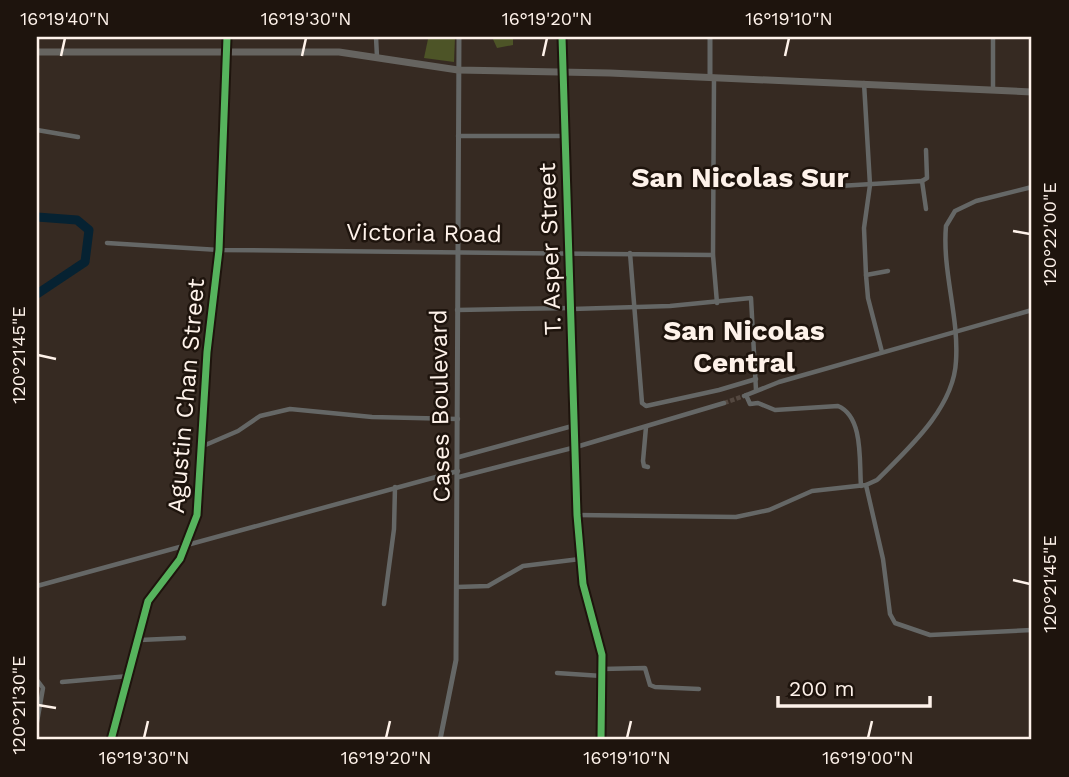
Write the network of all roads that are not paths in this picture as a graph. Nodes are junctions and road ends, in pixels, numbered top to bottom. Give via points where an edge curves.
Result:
1 (227, 37) edge
2 (376, 37) edge
3 (459, 37) edge
4 (562, 37) edge
5 (710, 37) edge
6 (993, 37) edge
7 (37, 51) edge
8 (226, 54) junction
9 (377, 57) junction
10 (458, 70) junction
11 (563, 72) junction
12 (712, 77) junction
13 (864, 83) junction
14 (993, 89) junction
15 (1032, 92) edge
16 (37, 130) edge
17 (457, 136) junction
18 (566, 136) junction
19 (78, 137) dead end
20 (926, 150) dead end
21 (922, 181) junction
22 (839, 186) dead end
23 (870, 186) junction
24 (1032, 187) edge
25 (926, 209) dead end
26 (107, 243) dead end
27 (219, 250) junction
28 (456, 252) junction
29 (630, 253) junction
30 (570, 254) junction
31 (713, 255) junction
32 (888, 271) dead end
33 (866, 275) junction
34 (716, 303) junction
35 (633, 308) junction
36 (572, 309) junction
37 (456, 310) junction
38 (1032, 310) edge
39 (954, 332) junction
40 (882, 352) junction
41 (755, 379) junction
42 (756, 390) junction
43 (724, 402) tunnel mouth
44 (458, 419) junction
45 (576, 425) junction
46 (646, 427) junction
47 (203, 446) junction
48 (576, 447) junction
49 (459, 457) junction
50 (648, 467) dead end
51 (459, 474) junction
52 (864, 486) junction
53 (395, 487) junction
54 (577, 514) junction
55 (186, 544) junction
56 (580, 559) junction
57 (37, 586) edge
58 (457, 587) junction
59 (384, 604) dead end
60 (1032, 631) edge
61 (184, 638) dead end
62 (140, 640) junction
63 (602, 669) junction
64 (557, 673) dead end
65 (129, 676) junction
66 (602, 676) junction
67 (37, 680) edge
68 (62, 682) dead end
69 (699, 689) dead end
70 (37, 722) edge
71 (111, 740) edge
72 (440, 740) edge
73 (601, 740) edge

1 - 8 street, Agustin Chan Street
2 - 9 street
3 - 10 street, Cases Boulevard
4 - 11 street, T. Asper Street
5 - 12 street
6 - 14 street
7 - 8 highway
8 - 9 highway via 339,52
8 - 27 street, Agustin Chan Street
9 - 10 highway
10 - 11 highway
10 - 17 street, Cases Boulevard
11 - 12 highway
11 - 18 street, T. Asper Street
12 - 13 highway
12 - 31 street
13 - 14 highway
13 - 23 street
14 - 15 highway
16 - 19 street
17 - 18 street
17 - 28 street, Cases Boulevard
18 - 30 street, T. Asper Street
20 - 21 street via 927,178
21 - 23 street
21 - 25 street
22 - 23 street
23 - 33 street via 864,229
24 - 39 street via 976,201 956,211 946,226
26 - 27 street, Victoria Road
27 - 28 street, Victoria Road
27 - 47 street, Agustin Chan Street via 207,352
28 - 30 street, Victoria Road
28 - 37 street, Cases Boulevard
29 - 30 street, Victoria Road
29 - 31 street, Victoria Road
29 - 35 street
30 - 36 street, T. Asper Street
31 - 34 street
32 - 33 street
33 - 40 street
34 - 35 street
34 - 41 street via 751,298
35 - 36 street
35 - 41 street via 641,396 646,406
36 - 37 street
36 - 45 street, T. Asper Street
37 - 44 street, Cases Boulevard
38 - 39 street
39 - 40 street
39 - 52 street via 955,371 936,413 886,471
40 - 42 street
41 - 42 street
42 - 52 street via 745,395 750,404 775,410 838,406 846,410 855,426
43 - 46 street
44 - 47 street via 290,409 260,416
44 - 49 street, Cases Boulevard
45 - 48 street, T. Asper Street
45 - 49 street
46 - 48 street
46 - 50 street via 643,461
47 - 55 street, Agustin Chan Street via 197,515
48 - 51 street
48 - 54 street, T. Asper Street
49 - 51 street, Cases Boulevard
51 - 53 street
51 - 58 street, Cases Boulevard
52 - 54 street via 812,491 769,510 736,517
52 - 60 street via 895,623 930,635
53 - 55 street
53 - 59 street
54 - 56 street, T. Asper Street
55 - 57 street
55 - 62 street, Agustin Chan Street via 148,601
56 - 58 street via 523,566 488,586
56 - 63 street, T. Asper Street
58 - 72 street, Cases Boulevard via 456,660
61 - 62 street
62 - 65 street, Agustin Chan Street
63 - 66 street, T. Asper Street
63 - 69 street via 645,668 655,687
64 - 66 street
65 - 68 street
65 - 71 street, Agustin Chan Street
66 - 73 street, T. Asper Street
67 - 70 street via 43,688

